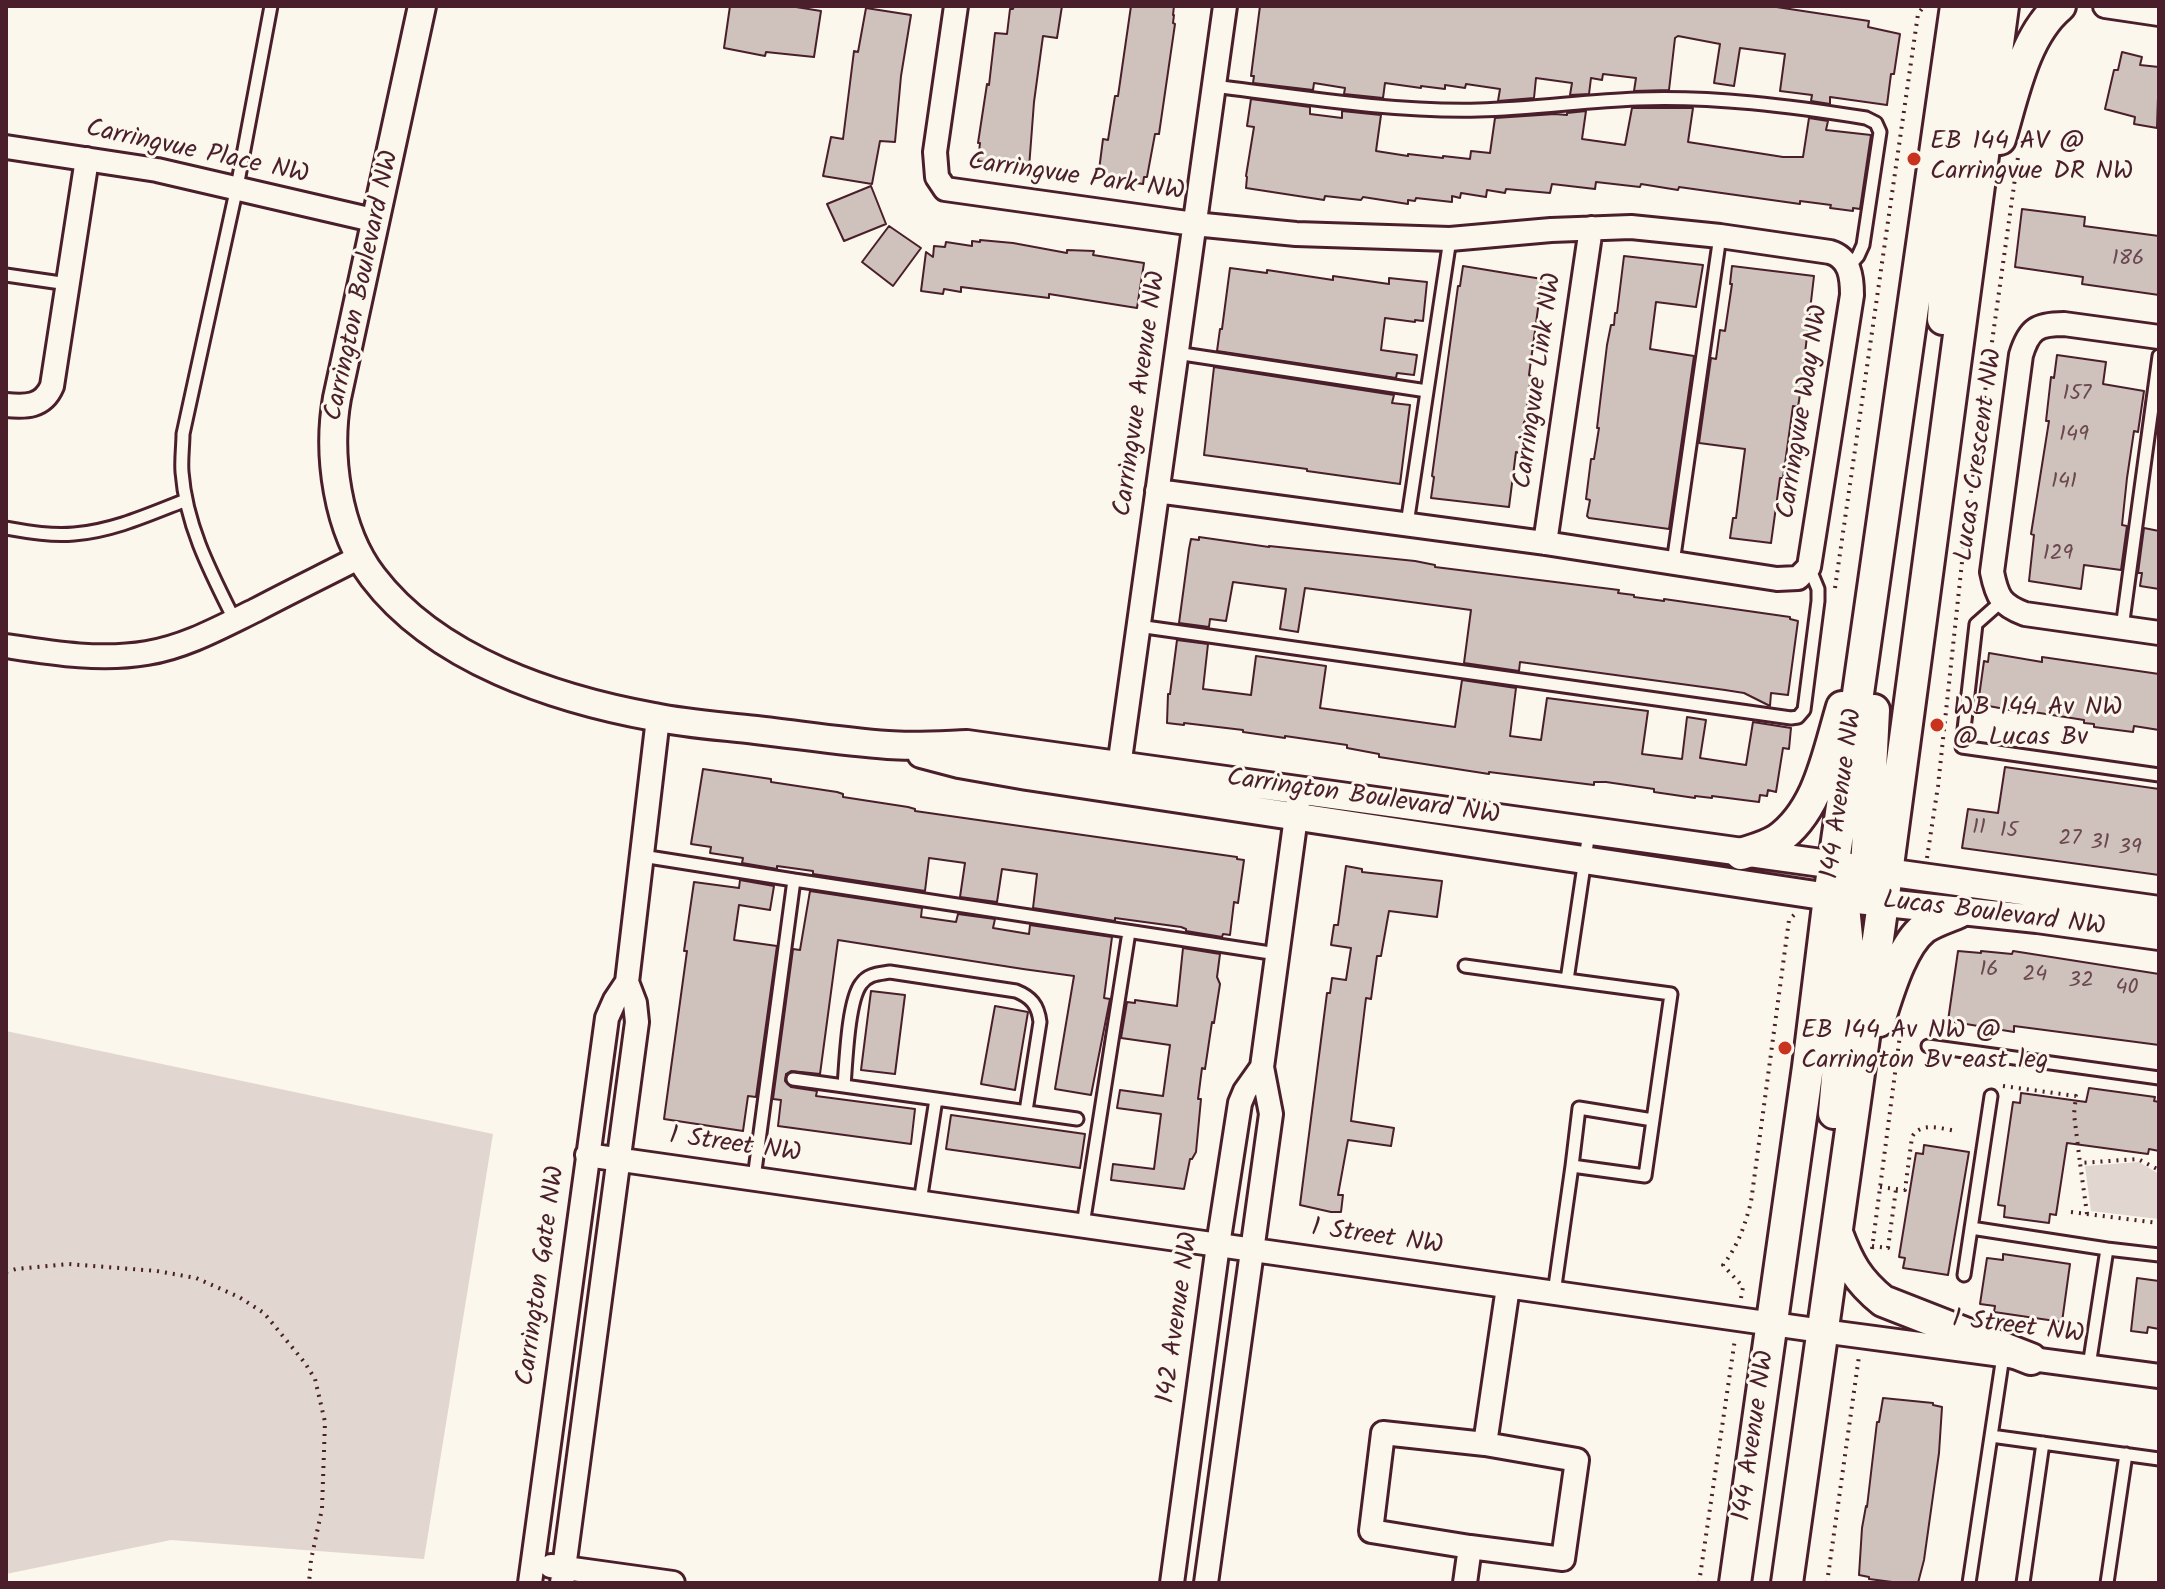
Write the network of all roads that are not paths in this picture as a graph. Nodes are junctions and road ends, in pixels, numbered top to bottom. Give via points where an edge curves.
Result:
1 (271, 6) edge
2 (422, 6) edge
3 (956, 6) edge
4 (1225, 6) edge
5 (1956, 6) edge
6 (1972, 6) edge
7 (2003, 6) edge
8 (2060, 6) edge
9 (2105, 6) edge
10 (2159, 14) edge
11 (1214, 86) junction
12 (6, 147) edge
13 (87, 159) junction
14 (237, 187) junction
15 (377, 221) junction
16 (1194, 224) junction
17 (1591, 228) junction
18 (1720, 236) junction
19 (1972, 237) junction
20 (1450, 239) junction
21 (1848, 267) junction
22 (6, 275) edge
23 (68, 284) junction
24 (2159, 337) edge
25 (1176, 353) junction
26 (2159, 356) edge
27 (1427, 391) junction
28 (6, 405) edge
29 (1940, 477) junction
30 (1157, 491) junction
31 (186, 500) junction
32 (1883, 520) junction
33 (1407, 524) junction
34 (6, 528) edge
35 (1545, 543) junction
36 (360, 557) junction
37 (1673, 563) junction
38 (1809, 567) junction
39 (2002, 601) junction
40 (235, 621) junction
41 (1868, 625) junction
42 (1138, 626) junction
43 (2122, 628) junction
44 (2159, 633) edge
45 (6, 646) edge
46 (658, 718) junction
47 (2159, 775) edge
48 (1118, 778) junction
49 (1300, 789) junction
50 (1296, 817) junction
51 (1589, 831) junction
52 (1741, 854) junction
53 (642, 856) junction
54 (1584, 860) junction
55 (1834, 866) junction
56 (1876, 871) junction
57 (794, 880) junction
58 (1836, 897) junction
59 (1883, 903) junction
60 (2159, 910) edge
61 (1959, 912) junction
62 (1129, 932) junction
63 (2159, 936) edge
64 (1277, 954) junction
65 (1465, 966) dead end
66 (1567, 980) junction
67 (627, 982) junction
68 (1928, 1046) dead end
69 (1262, 1067) junction
70 (2159, 1078) edge
71 (793, 1079) dead end
72 (844, 1086) junction
73 (1856, 1092) junction
74 (1991, 1096) road end
75 (936, 1099) junction
76 (1026, 1111) junction
77 (1077, 1119) dead end
78 (1653, 1120) junction
79 (587, 1155) junction
80 (618, 1159) junction
81 (1572, 1166) junction
82 (754, 1178) junction
83 (920, 1202) junction
84 (1083, 1225) junction
85 (1971, 1228) junction
86 (1836, 1231) junction
87 (1218, 1245) junction
88 (1252, 1249) junction
89 (2107, 1249) junction
90 (2159, 1255) edge
91 (1964, 1275) dead end
92 (1508, 1287) junction
93 (1554, 1293) junction
94 (1771, 1324) junction
95 (1822, 1331) junction
96 (2017, 1357) junction
97 (2089, 1366) junction
98 (2159, 1376) edge
99 (1991, 1436) junction
100 (2043, 1443) junction
101 (1485, 1444) junction
102 (2126, 1454) junction
103 (2159, 1459) edge
104 (1470, 1547) junction
105 (531, 1573) edge
106 (563, 1576) edge
107 (673, 1583) edge
108 (1172, 1583) edge
109 (1206, 1583) edge
110 (1465, 1583) edge
111 (1735, 1583) edge
112 (1787, 1583) edge
113 (1969, 1583) edge
114 (2023, 1583) edge
115 (2107, 1583) edge

1 - 14 lane
2 - 15 street, Carrington Boulevard NW
3 - 16 street, Carringvue Park NW via 935,152 937,177 945,189
4 - 11 street, Carringvue Avenue NW
5 - 32 main road, 144 Avenue NW
6 - 29 main road via 1976,50 1946,266
7 - 19 main road, 144 Avenue NW
8 - 19 main road via 2041,27 2028,54
9 - 10 street
11 - 16 street, Carringvue Avenue NW
11 - 21 lane via 1424,109 1638,99 1771,105 1866,118 1880,132 1863,245
12 - 13 street, Carringvue Place NW
13 - 14 street, Carringvue Place NW
13 - 23 street
14 - 15 street, Carringvue Place NW
14 - 31 lane via 183,434
15 - 36 street, Carrington Boulevard NW via 333,436 342,508
16 - 20 street via 1296,234
16 - 25 street, Carringvue Avenue NW
17 - 18 street
17 - 20 street
17 - 35 street, Carringvue Link NW
18 - 21 street via 1830,252
18 - 37 lane
19 - 29 main road, 144 Avenue NW
20 - 27 lane
21 - 38 street, Carringvue Way NW via 1852,295
22 - 23 lane
23 - 28 street via 48,396 35,405
24 - 39 street, Lucas Crescent NW via 2048,324 2026,340 1992,572
25 - 27 lane
25 - 30 street, Carringvue Avenue NW
26 - 43 lane
27 - 33 lane
29 - 56 main road, 144 Avenue NW
30 - 33 street
30 - 42 street, Carringvue Avenue NW
31 - 34 lane via 115,526 75,534
31 - 40 lane via 200,549
32 - 41 main road, 144 Avenue NW
32 - 56 main road
33 - 35 street
35 - 37 street
36 - 40 street
36 - 46 street, Carrington Boulevard NW via 404,610 443,641 536,686
37 - 38 street via 1787,580
38 - 42 lane via 1818,601 1804,710 1791,718
39 - 43 street via 2025,614
39 - 47 lane via 1976,624 1962,747
40 - 45 street via 137,655 79,656
41 - 52 main road via 1803,815 1774,842
41 - 55 main road, 144 Avenue NW
42 - 48 street, Carringvue Avenue NW
43 - 44 street
46 - 48 street, Carrington Boulevard NW via 891,745 959,764
46 - 53 street, Carrington Gate NW
48 - 49 street, Carrington Boulevard NW
48 - 50 street, Carrington Boulevard NW
49 - 50 street, 142 Avenue NW
49 - 51 street, Carrington Boulevard NW
50 - 54 street, Carrington Boulevard NW
50 - 64 street, 142 Avenue NW
51 - 52 street, Carrington Boulevard NW
51 - 54 lane
52 - 55 street, Carrington Boulevard NW
53 - 57 lane
53 - 67 street, Carrington Gate NW
54 - 58 street, Carrington Boulevard NW
54 - 66 lane
55 - 56 street, Lucas Boulevard NW
55 - 58 main road, 144 Avenue NW
56 - 59 main road via 1868,889 1872,899
56 - 60 street, Lucas Boulevard NW
57 - 62 lane
57 - 82 lane
58 - 59 street, Lucas Boulevard NW
58 - 86 main road via 1848,947 1832,1133
58 - 94 main road, 144 Avenue NW
59 - 61 street, Lucas Boulevard NW
59 - 73 main road, 144 Avenue NW
61 - 63 street, Lucas Boulevard NW
61 - 73 main road via 1928,925 1907,949
62 - 64 lane
62 - 84 lane
64 - 69 street, 142 Avenue NW
65 - 66 lane
66 - 78 lane via 1671,994
67 - 79 street, Carrington Gate NW via 607,1018
67 - 80 street, Carrington Gate NW via 637,1022
68 - 70 lane
69 - 87 street, 142 Avenue NW via 1240,1103
69 - 88 street, 142 Avenue NW via 1271,1114
71 - 72 lane
72 - 75 lane
72 - 76 lane via 860,984 872,974 890,972 1028,996 1040,1022
73 - 86 main road, 144 Avenue NW
74 - 85 lane
75 - 76 lane
75 - 83 lane
76 - 77 lane
78 - 81 lane via 1645,1176
78 - 81 lane via 1579,1108
79 - 80 street, 1 Street NW
79 - 105 street, Carrington Gate NW
80 - 82 street, 1 Street NW
80 - 106 street, Carrington Gate NW
81 - 93 lane
82 - 83 street, 1 Street NW
83 - 84 street, 1 Street NW
84 - 87 street, 1 Street NW
85 - 89 lane
85 - 91 lane
86 - 95 main road, 144 Avenue NW
86 - 96 main road via 1856,1274 1883,1301
87 - 88 street, 1 Street NW
87 - 108 street, 142 Avenue NW
88 - 92 street, 1 Street NW
88 - 109 street, 142 Avenue NW
89 - 90 lane
89 - 97 lane
92 - 93 street, 1 Street NW
92 - 101 street
93 - 94 street, 1 Street NW
94 - 95 street, 1 Street NW
94 - 111 main road, 144 Avenue NW
95 - 96 street, 1 Street NW
95 - 112 main road, 144 Avenue NW
96 - 97 street, 1 Street NW
96 - 99 lane
97 - 98 street, 1 Street NW
99 - 100 lane
99 - 113 lane
100 - 102 lane
100 - 114 lane
101 - 104 street via 1577,1460 1563,1559
101 - 104 street via 1383,1433 1371,1531
102 - 103 lane
102 - 115 lane
104 - 110 street
105 - 106 street
106 - 107 street

